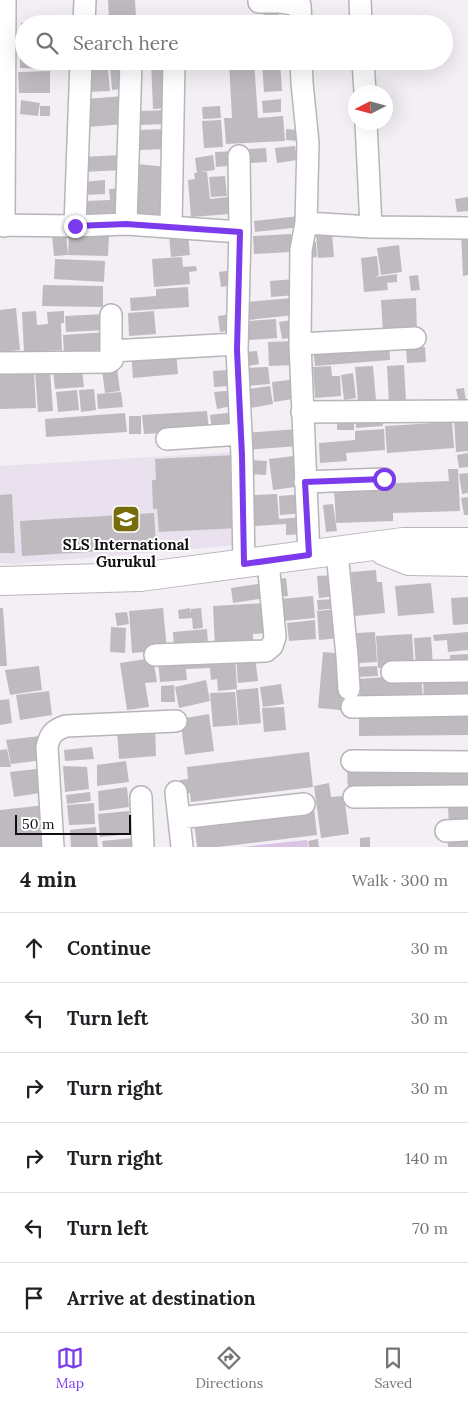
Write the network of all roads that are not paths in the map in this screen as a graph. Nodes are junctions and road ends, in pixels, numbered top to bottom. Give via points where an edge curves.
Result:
1 (5, 0) edge
2 (85, 0) edge
3 (259, 0) edge
4 (360, 0) edge
5 (84, 15) edge
6 (301, 15) edge
7 (361, 15) edge
8 (81, 70) edge
9 (131, 70) edge
10 (174, 70) edge
11 (301, 70) edge
12 (364, 70) edge
13 (365, 85) edge
14 (366, 130) edge
15 (239, 156) dead end
16 (306, 223) junction
17 (126, 224) junction
18 (2, 225) edge
19 (75, 226) junction
20 (371, 227) junction
21 (171, 228) junction
22 (468, 228) edge
23 (240, 232) junction
24 (111, 315) dead end
25 (415, 338) dead end
26 (237, 344) junction
27 (300, 344) junction
28 (111, 351) junction
29 (0, 363) edge
30 (468, 411) edge
31 (302, 412) junction
32 (241, 434) junction
33 (167, 439) dead end
34 (384, 479) dead end
35 (305, 482) junction
36 (468, 542) edge
37 (374, 547) junction
38 (337, 552) junction
39 (309, 555) junction
40 (256, 562) junction
41 (468, 562) edge
42 (0, 581) edge
43 (155, 655) dead end
44 (468, 671) edge
45 (392, 672) dead end
46 (468, 705) edge
47 (176, 721) dead end
48 (352, 761) dead end
49 (468, 762) edge
50 (176, 792) dead end
51 (468, 796) edge
52 (141, 797) dead end
53 (354, 797) dead end
54 (304, 804) dead end
55 (179, 818) junction
56 (468, 830) edge
57 (446, 831) dead end
58 (53, 847) edge
59 (144, 847) edge
60 (182, 847) edge

1 - 18 street
2 - 5 street
3 - 6 street via 300,5
4 - 7 street
8 - 19 street
9 - 17 street
10 - 21 street
11 - 16 street via 308,143
12 - 13 street
14 - 20 street
15 - 23 street
16 - 20 street
16 - 27 street via 301,250
17 - 19 street
17 - 21 street
18 - 19 street
20 - 22 street
21 - 23 street
23 - 26 street
24 - 28 street
25 - 27 street
26 - 28 street
26 - 32 street
27 - 31 street
28 - 29 street via 112,360 109,362
30 - 31 street
31 - 35 street
32 - 33 street
32 - 40 street
34 - 35 street
35 - 39 street
36 - 37 main road via 403,542
37 - 38 main road
37 - 41 main road via 409,561
38 - 39 main road
38 - 46 street via 350,698
39 - 40 main road
40 - 42 main road via 140,577
40 - 43 street via 275,637 272,646 266,651
44 - 45 street
47 - 58 street via 55,729 47,746
48 - 49 street
50 - 55 street
51 - 53 street
52 - 59 street
54 - 55 street
55 - 60 street
56 - 57 street

